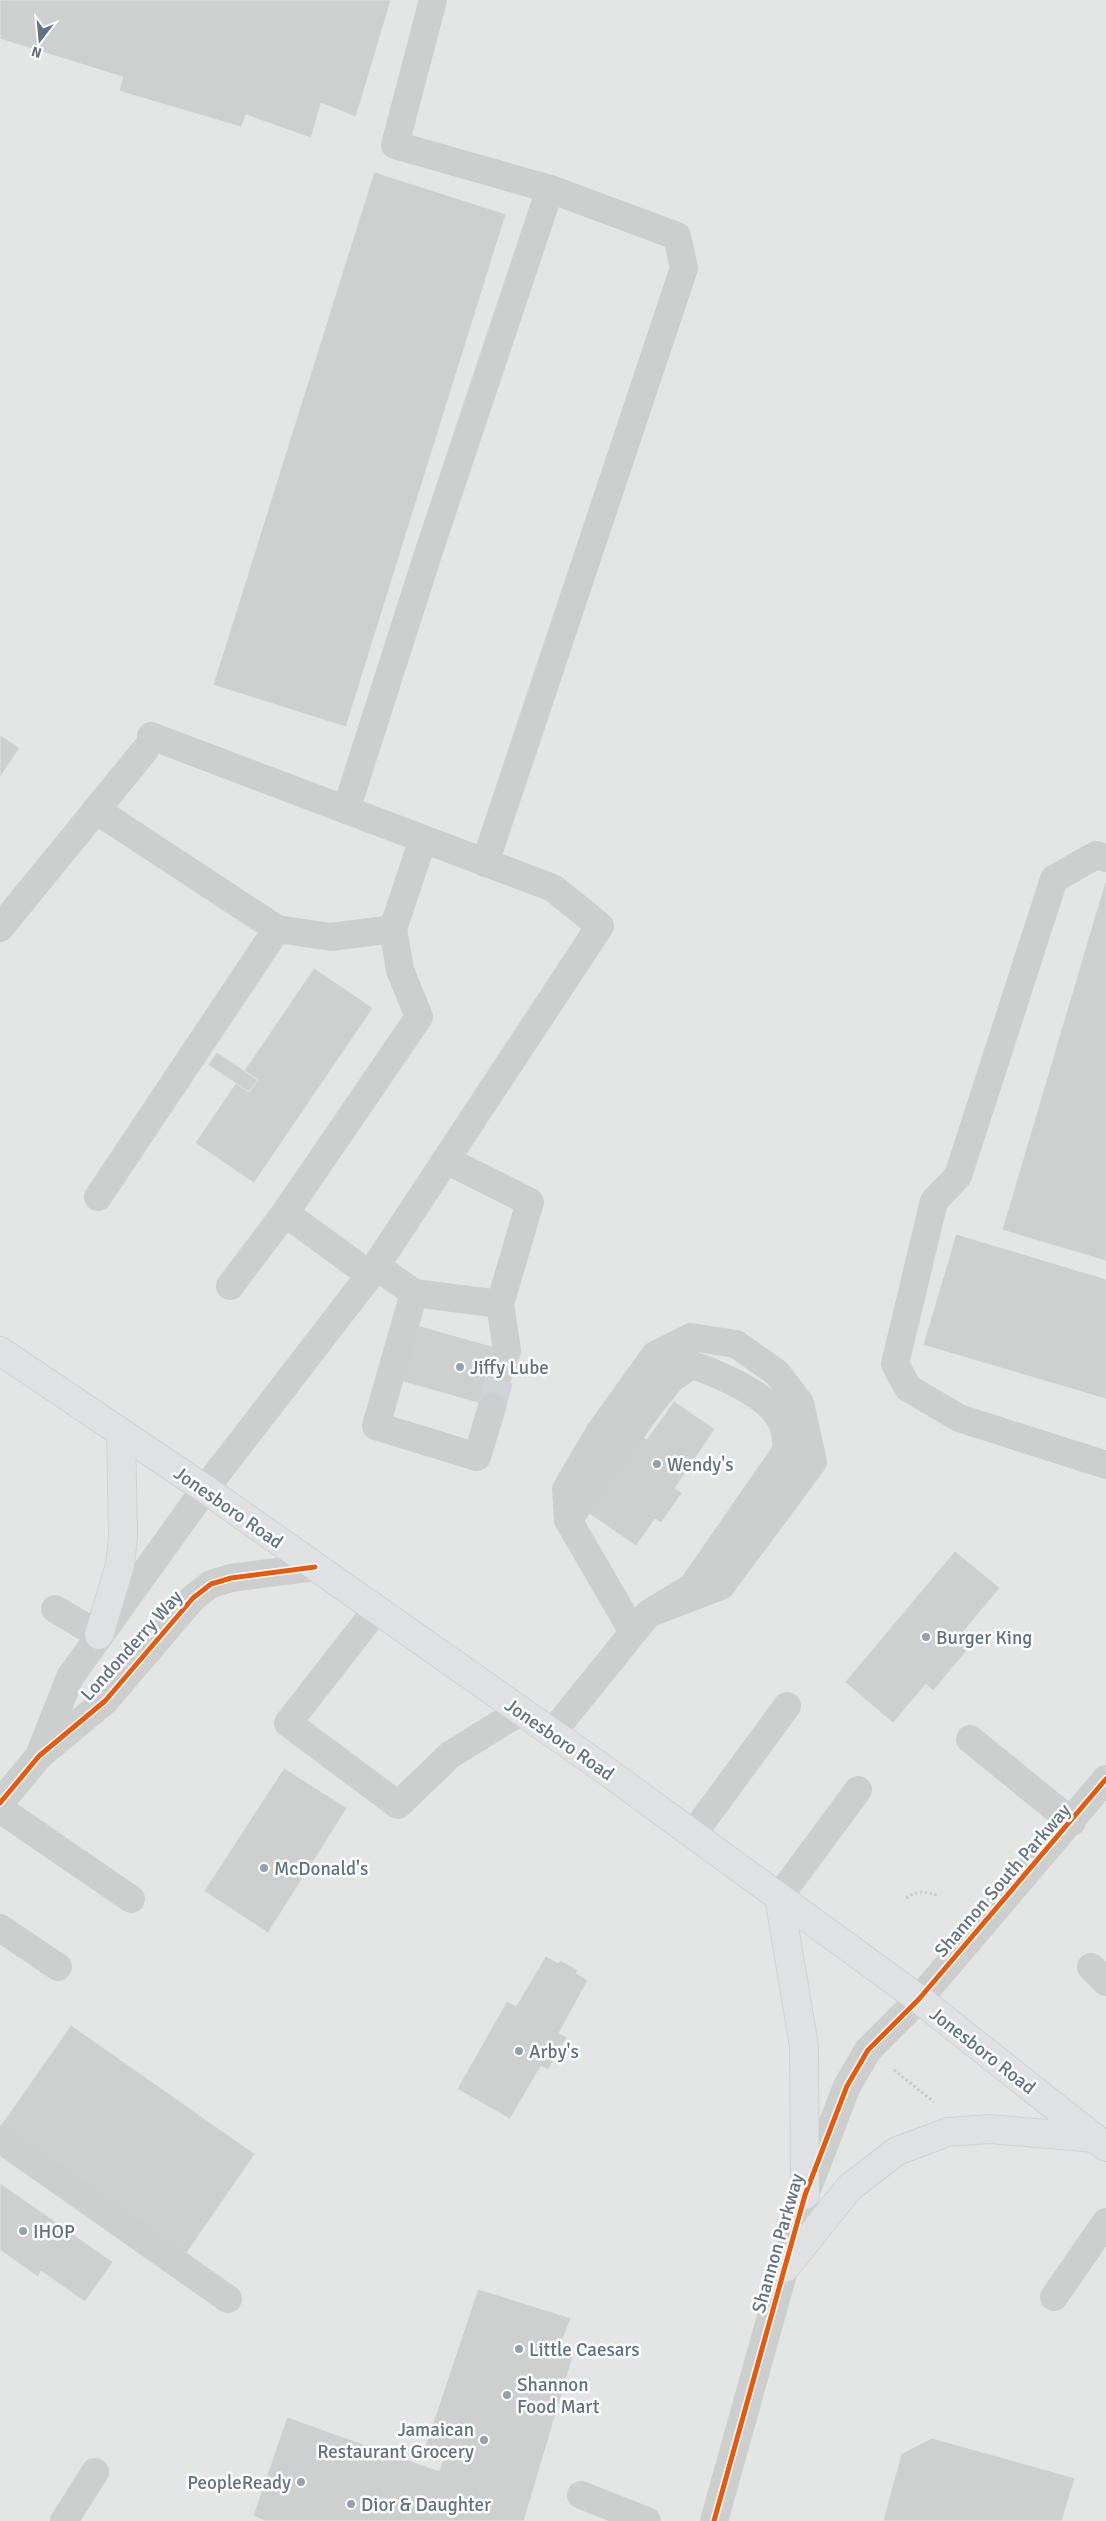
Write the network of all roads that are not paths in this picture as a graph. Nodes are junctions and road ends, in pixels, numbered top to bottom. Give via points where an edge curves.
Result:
1 (433, 0) edge
2 (550, 189) junction
3 (96, 810) junction
4 (346, 810) junction
5 (423, 839) junction
6 (1106, 858) edge
7 (485, 862) junction
8 (0, 928) edge
9 (277, 928) junction
10 (392, 929) junction
11 (446, 1160) junction
12 (98, 1197) dead end
13 (285, 1213) junction
14 (373, 1271) junction
15 (230, 1286) dead end
16 (414, 1293) junction
17 (500, 1304) junction
18 (507, 1350) tunnel mouth
19 (0, 1352) edge
20 (492, 1407) tunnel mouth
21 (121, 1434) junction
22 (1106, 1465) edge
23 (206, 1489) junction
24 (568, 1520) junction
25 (315, 1567) junction
26 (55, 1609) dead end
27 (376, 1610) junction
28 (640, 1623) junction
29 (99, 1635) junction
30 (787, 1706) dead end
31 (521, 1711) junction
32 (552, 1733) junction
33 (970, 1738) dead end
34 (39, 1756) junction
35 (1106, 1779) edge
36 (858, 1790) dead end
37 (0, 1804) edge
38 (0, 1809) edge
39 (1072, 1822) junction
40 (693, 1834) junction
41 (779, 1897) junction
42 (131, 1899) dead end
43 (0, 1928) edge
44 (58, 1967) dead end
45 (919, 1999) junction
46 (1102, 2137) edge
47 (0, 2139) edge
48 (804, 2195) junction
49 (1106, 2222) edge
50 (785, 2268) junction
51 (1054, 2298) dead end
52 (228, 2299) dead end
53 (95, 2472) dead end
54 (581, 2495) dead end
55 (64, 2521) edge
56 (647, 2521) edge
57 (714, 2521) edge

1 - 2 street via 395,145
2 - 4 street
2 - 7 street via 678,236 684,268
3 - 4 street via 148,743
3 - 8 street
3 - 9 street
4 - 5 street
5 - 7 street
5 - 10 street
6 - 22 street via 1096,855 1054,879 958,1176 934,1201 895,1364 908,1388 959,1418
7 - 11 street, Londonderry Way via 553,888 600,926
9 - 10 street via 331,937
9 - 12 street
10 - 13 street via 400,970 419,1017
11 - 14 street, Londonderry Way
11 - 17 street via 530,1202
13 - 14 street
13 - 15 street
14 - 16 street
14 - 23 street, Londonderry Way
16 - 17 street
16 - 20 street via 376,1426 477,1457
17 - 18 street
19 - 21 main road, Jonesboro Road
21 - 23 main road, Jonesboro Road
21 - 29 main road via 123,1537 120,1565
23 - 25 main road, Jonesboro Road
23 - 29 street, Londonderry Way
24 - 28 street
24 - 28 street via 650,1404 672,1378 692,1365 724,1376 763,1400 782,1423 787,1450 692,1587
24 - 28 street via 566,1489 599,1433 655,1355 691,1337 736,1344 777,1373 800,1404 814,1462 721,1586
25 - 27 main road, Jonesboro Road
25 - 34 street, Londonderry Way via 231,1578 211,1584 193,1598 105,1701
26 - 29 street
27 - 31 main road, Jonesboro Road
27 - 31 street via 288,1723 398,1805 450,1756
28 - 32 street
29 - 34 street, Londonderry Way via 70,1677
30 - 40 street
31 - 32 main road, Jonesboro Road
32 - 40 main road, Jonesboro Road
33 - 39 street
34 - 37 street, Londonderry Way
35 - 39 street, Shannon South Parkway
36 - 41 street
38 - 42 street
39 - 45 street, Shannon South Parkway
40 - 41 main road, Jonesboro Road
41 - 45 main road, Jonesboro Road
41 - 48 main road via 804,2046
43 - 44 street
45 - 46 main road, Jonesboro Road
45 - 48 street, Shannon Parkway via 868,2050 846,2086
46 - 50 main road via 989,2129 948,2132 897,2151 849,2188
47 - 52 street
48 - 50 street, Shannon Parkway
49 - 51 street
50 - 57 street, Shannon Parkway
53 - 55 street
54 - 56 street

